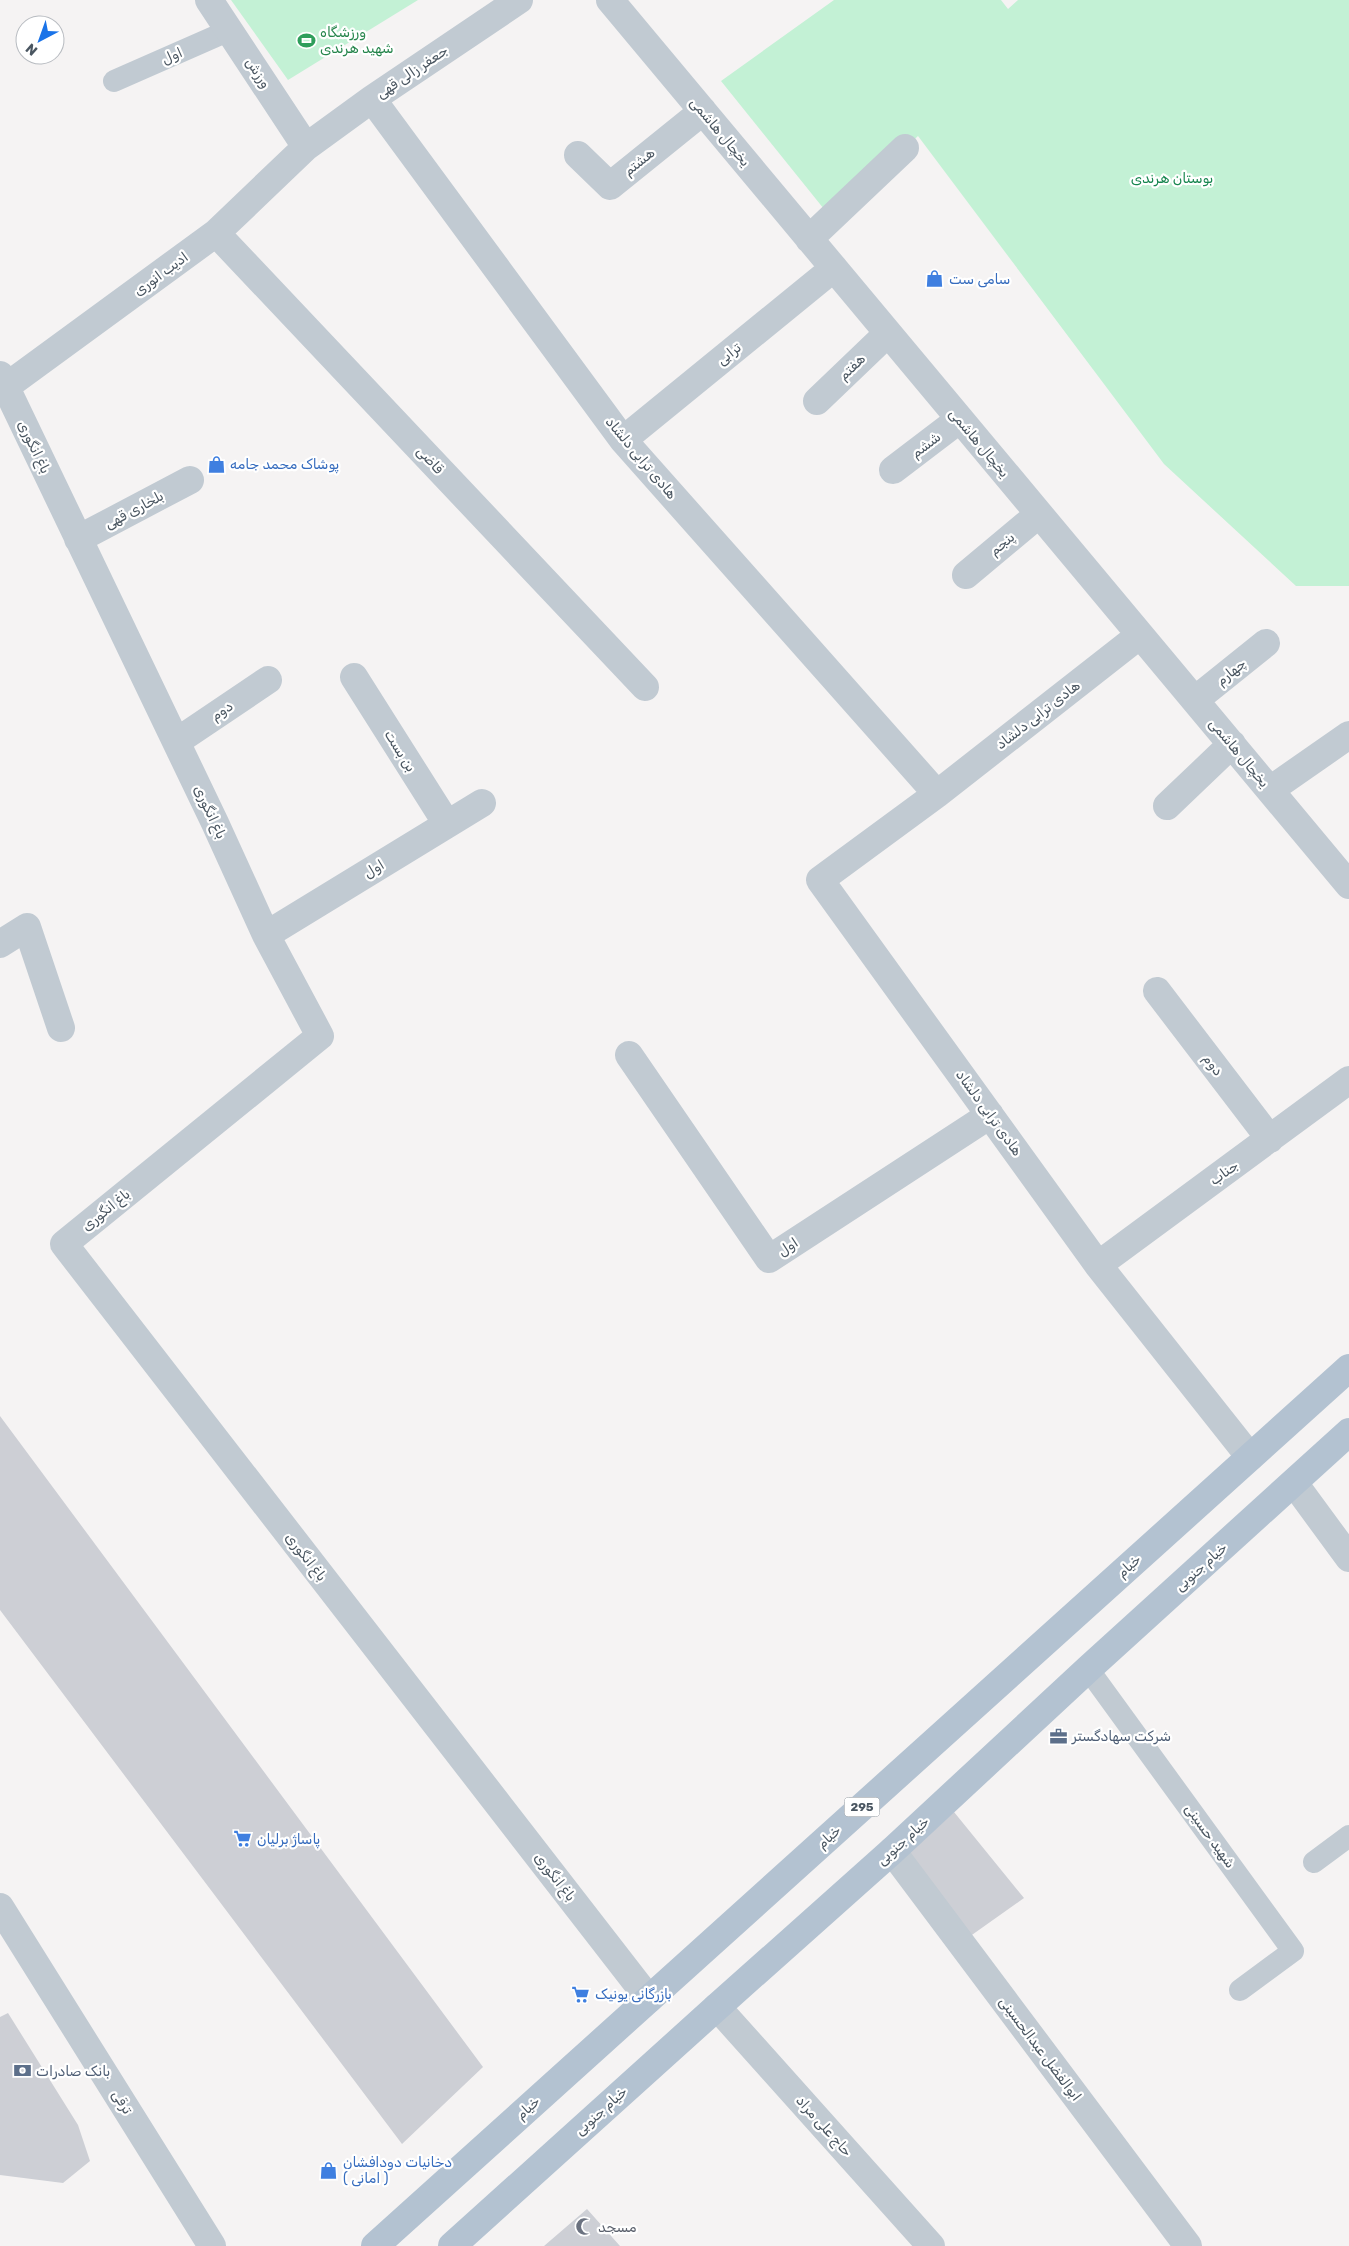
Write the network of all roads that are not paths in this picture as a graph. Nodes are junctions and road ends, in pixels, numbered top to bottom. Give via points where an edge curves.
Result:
1 (209, 0) edge
2 (519, 0) edge
3 (610, 0) edge
4 (230, 30) junction
5 (114, 81) dead end
6 (372, 99) junction
7 (703, 111) junction
8 (306, 147) junction
9 (905, 148) dead end
10 (578, 155) dead end
11 (216, 233) junction
12 (809, 239) junction
13 (834, 268) junction
14 (888, 333) junction
15 (2, 385) edge
16 (816, 401) dead end
17 (960, 419) junction
18 (623, 440) junction
19 (893, 470) dead end
20 (190, 480) dead end
21 (1039, 514) junction
22 (78, 539) junction
23 (966, 575) dead end
24 (1140, 635) junction
25 (1266, 644) dead end
26 (354, 677) dead end
27 (268, 680) dead end
28 (644, 687) dead end
29 (1195, 700) junction
30 (1349, 735) edge
31 (176, 742) junction
32 (1232, 744) junction
33 (1270, 790) junction
34 (937, 794) junction
35 (482, 803) dead end
36 (1167, 806) dead end
37 (447, 824) junction
38 (1345, 872) edge
39 (266, 934) junction
40 (0, 944) edge
41 (1157, 991) dead end
42 (61, 1028) dead end
43 (629, 1055) dead end
44 (1349, 1080) edge
45 (990, 1115) junction
46 (1270, 1139) junction
47 (1098, 1265) junction
48 (1349, 1368) edge
49 (1349, 1432) edge
50 (1250, 1458) junction
51 (1294, 1482) junction
52 (1349, 1558) edge
53 (1088, 1669) junction
54 (1349, 1836) edge
55 (892, 1851) junction
56 (1314, 1862) dead end
57 (0, 1906) edge
58 (1240, 1990) dead end
59 (650, 1999) junction
60 (716, 2006) junction
61 (212, 2246) edge
62 (375, 2246) edge
63 (452, 2246) edge
64 (931, 2246) edge
65 (1188, 2246) edge

1 - 4 street, ورزش
2 - 6 street, جعفر زالی قهی
3 - 7 street, یخچال هاشمی
4 - 5 lane, اول
4 - 8 street, ورزش
6 - 8 street, جعفر زالی قهی
6 - 18 street, هادی ترابی دلشاد
7 - 10 street, هشتم via 610,186
7 - 12 street, یخچال هاشمی
8 - 11 street, ادیب انوری
9 - 12 street
11 - 15 street, ادیب انوری
11 - 28 street, قاضی
12 - 13 street, یخچال هاشمی
13 - 14 street, یخچال هاشمی
13 - 18 street, ترابی
14 - 16 street, هفتم
14 - 17 street, یخچال هاشمی
15 - 22 street, باغ انگوری
17 - 19 street, ششم
17 - 21 street, یخچال هاشمی
18 - 34 street, هادی ترابی دلشاد
20 - 22 street, بلخاری قهی
21 - 23 street, پنجم
21 - 24 street, یخچال هاشمی
22 - 31 street, باغ انگوری
24 - 29 street, یخچال هاشمی
24 - 34 street, هادی ترابی دلشاد
25 - 29 street, چهارم
26 - 37 street, بن بست
27 - 31 street, دوم
29 - 32 street, یخچال هاشمی
30 - 33 street
31 - 39 street, باغ انگوری
32 - 33 street, یخچال هاشمی
32 - 36 street
33 - 38 street, یخچال هاشمی
34 - 45 street, هادی ترابی دلشاد via 820,880
35 - 37 street, اول
37 - 39 street, اول
39 - 59 street, باغ انگوری via 320,1036 64,1244
40 - 42 street via 27,927
41 - 46 street, دوم
43 - 45 street, اول via 769,1260
44 - 46 street, جناب
45 - 47 street, هادی ترابی دلشاد
46 - 47 street, جناب
47 - 50 street, هادی ترابی دلشاد
48 - 50 main road, خیام / 295
49 - 51 main road, خیام جنوبی
50 - 59 main road, خیام / 295
51 - 52 street
51 - 53 main road, خیام جنوبی
53 - 55 main road, خیام جنوبی
53 - 58 lane, شهید حسینی via 1293,1951
54 - 56 lane
55 - 60 main road, خیام جنوبی
55 - 65 street, ابوالفضل عبدالحسینی
57 - 61 street, ترقی
59 - 62 main road, خیام / 295
60 - 63 main road, خیام جنوبی
60 - 64 street, حاج علی مراد

